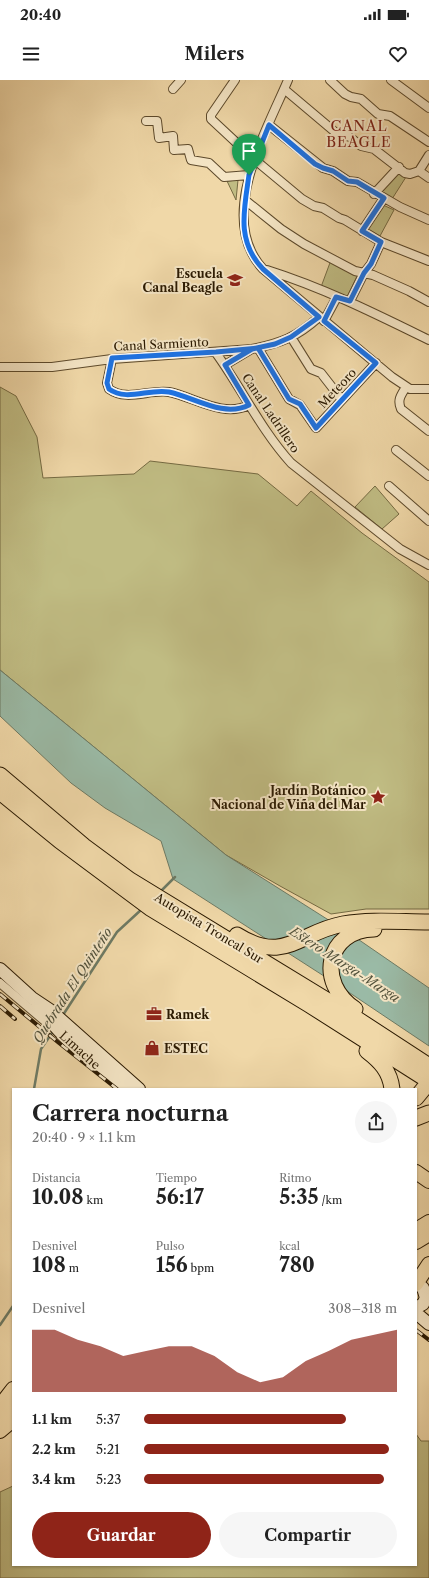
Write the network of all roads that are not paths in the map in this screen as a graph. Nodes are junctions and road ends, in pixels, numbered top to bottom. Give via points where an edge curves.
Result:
1 (181, 80) edge
2 (235, 80) edge
3 (288, 80) edge
4 (330, 80) edge
5 (391, 80) edge
6 (173, 89) dead end
7 (284, 89) junction
8 (429, 108) edge
9 (146, 121) dead end
10 (269, 125) junction
11 (427, 138) edge
12 (429, 155) edge
13 (254, 159) junction
14 (399, 167) junction
15 (419, 171) junction
16 (249, 175) junction
17 (429, 178) edge
18 (374, 194) junction
19 (384, 198) junction
20 (245, 200) junction
21 (429, 220) edge
22 (362, 231) junction
23 (381, 242) junction
24 (429, 261) edge
25 (263, 269) junction
26 (364, 273) junction
27 (336, 297) junction
28 (350, 301) junction
29 (429, 302) edge
30 (322, 319) junction
31 (291, 337) junction
32 (429, 340) edge
33 (255, 349) junction
34 (216, 352) junction
35 (112, 358) junction
36 (376, 363) junction
37 (225, 365) junction
38 (0, 367) edge
39 (406, 387) junction
40 (429, 389) edge
41 (342, 400) junction
42 (249, 405) junction
43 (429, 431) edge
44 (396, 450) dead end
45 (429, 476) edge
46 (389, 486) dead end
47 (429, 521) edge
48 (429, 565) edge
49 (0, 775) edge
50 (3, 796) edge
51 (130, 881) junction
52 (159, 900) junction
53 (429, 922) edge
54 (429, 933) edge
55 (0, 969) edge
56 (0, 983) edge
57 (50, 1020) junction
58 (71, 1032) junction
59 (429, 1058) edge
60 (429, 1066) edge
61 (429, 1082) edge
62 (126, 1088) edge
63 (138, 1088) edge
64 (392, 1088) edge
65 (417, 1097) edge
66 (429, 1114) edge
67 (417, 1118) edge
68 (417, 1173) edge
69 (429, 1181) edge
70 (429, 1222) edge
71 (417, 1229) edge
72 (429, 1234) edge
73 (417, 1241) edge
74 (429, 1264) edge
75 (417, 1280) edge
76 (417, 1282) edge
77 (417, 1307) edge
78 (417, 1314) edge
79 (429, 1324) edge
80 (12, 1390) edge
81 (0, 1406) edge
82 (12, 1407) edge
83 (0, 1418) edge
84 (12, 1421) edge
85 (0, 1431) edge

1 - 6 street
2 - 13 street via 210,118
3 - 7 street
4 - 11 street via 345,94 361,99 378,114 390,116
5 - 8 street
7 - 10 street
7 - 14 street via 334,132 350,137 361,146 374,149
9 - 16 street via 157,121 159,138 174,136 174,150 188,149 191,160 208,163 224,177
10 - 13 street
10 - 18 street via 315,164 333,171 348,181 357,182
12 - 15 street
13 - 16 street
13 - 22 street via 302,199
14 - 15 street via 410,174
14 - 18 street
15 - 17 street
16 - 20 street
18 - 19 street
19 - 21 street
19 - 22 street
20 - 25 street via 245,239 254,260
20 - 26 street via 304,244 336,262
22 - 23 street
23 - 24 street
23 - 26 street
25 - 27 street
25 - 30 street
26 - 28 street
26 - 29 street
27 - 28 street
27 - 30 street
28 - 32 street
30 - 31 street, Canal Sarmiento
30 - 36 street
31 - 33 street, Canal Sarmiento
31 - 41 street via 311,369 321,373
33 - 34 street, Canal Sarmiento
33 - 37 street, Canal Sarmiento
33 - 41 street, Meteoro via 289,399 300,404 316,428
34 - 35 street, Canal Sarmiento
34 - 37 street, Canal Ladrillero
35 - 38 street, Canal Sarmiento via 52,367
35 - 42 street via 107,383 113,392 134,395 168,392 212,406 234,409
36 - 39 street
36 - 41 street, Meteoro
37 - 42 street, Canal Ladrillero
39 - 40 street
39 - 43 street via 399,399 401,409
42 - 48 street, Canal Ladrillero via 282,454 291,463 400,549
44 - 45 street
46 - 47 street
49 - 51 highway, Autopista Troncal Sur
50 - 51 highway, Autopista Troncal Sur via 60,841
51 - 52 highway, Autopista Troncal Sur
51 - 52 highway
52 - 53 highway via 248,942 268,947 284,947 332,927 363,922
52 - 60 highway, Autopista Troncal Sur via 351,1015
52 - 61 highway, Autopista Troncal Sur via 308,1004
52 - 64 highway via 164,920 216,956 367,1051 384,1066
54 - 59 highway via 382,930 362,931 350,935 340,944 331,968 335,988 342,1000
55 - 57 main road, Limache via 32,998
56 - 57 street, Limache
57 - 58 main road, Limache
58 - 62 main road, Limache via 95,1065
58 - 63 main road, Limache
61 - 65 highway
66 - 67 highway
68 - 69 highway
70 - 71 highway
72 - 73 highway
74 - 75 highway
76 - 77 main road via 425,1291 426,1298
78 - 79 main road
80 - 81 highway
82 - 83 highway
84 - 85 highway

